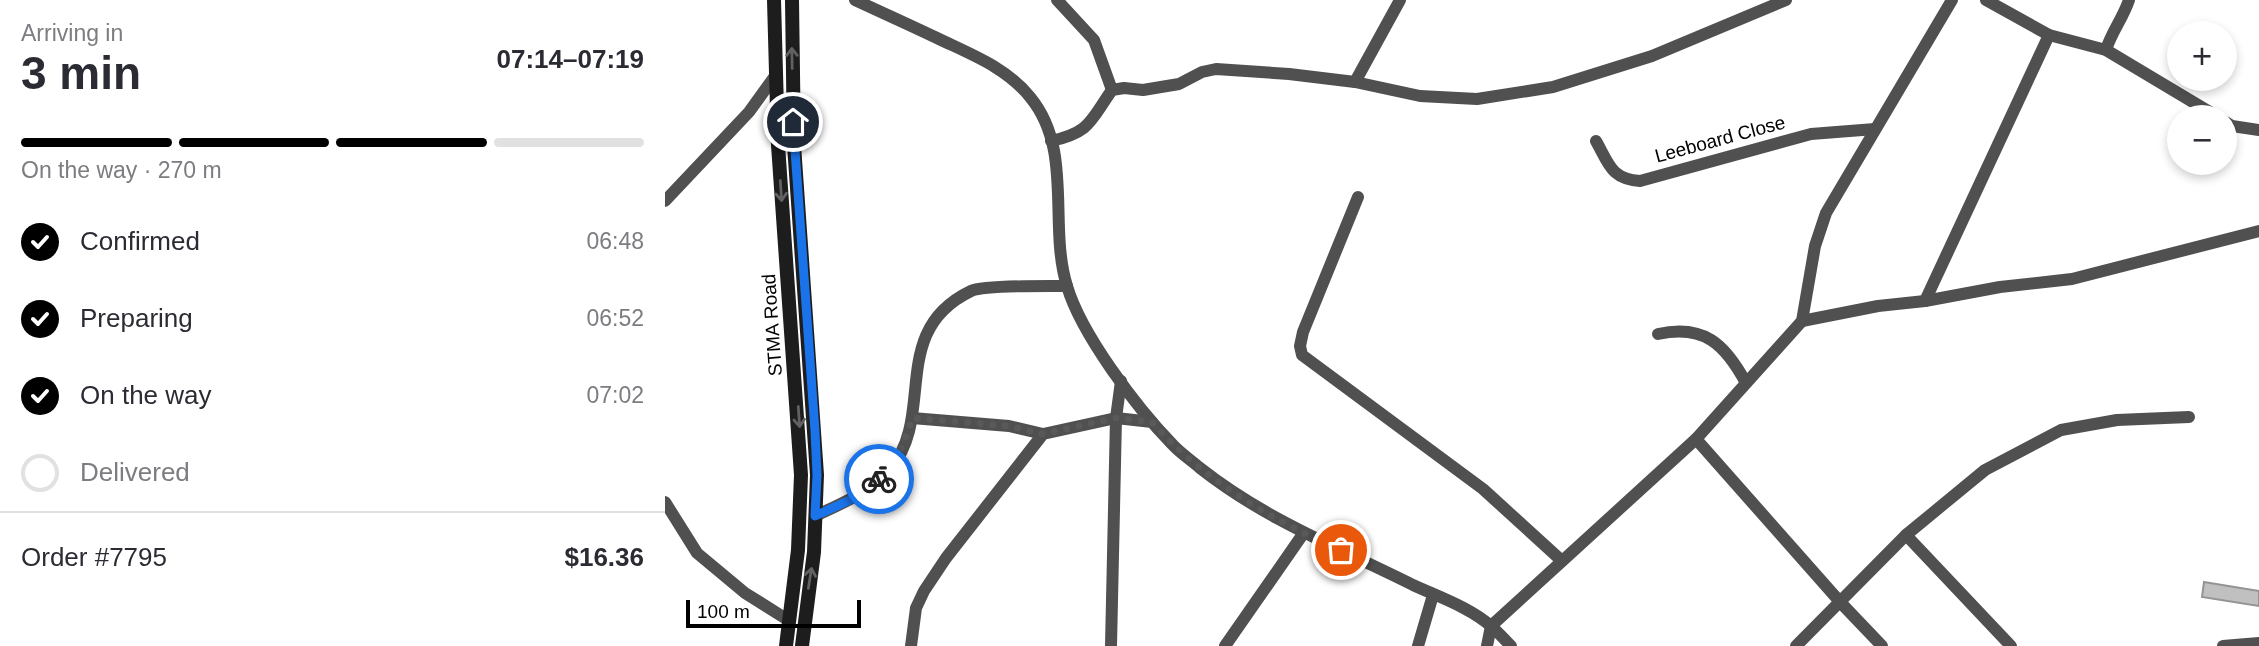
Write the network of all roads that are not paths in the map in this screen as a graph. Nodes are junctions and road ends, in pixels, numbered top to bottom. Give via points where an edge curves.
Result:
1 (774, 0) edge
2 (792, 0) edge
3 (855, 0) edge
4 (1057, 0) edge
5 (1400, 0) edge
6 (1786, 0) edge
7 (1952, 0) edge
8 (1986, 0) edge
9 (2129, 0) edge
10 (2049, 36) junction
11 (2106, 50) junction
12 (775, 76) junction
13 (1355, 82) junction
14 (1112, 90) junction
15 (2198, 105) edge
16 (2237, 127) edge
17 (1875, 129) junction
18 (2259, 130) edge
19 (1051, 141) junction
20 (1597, 141) dead end
21 (1358, 197) dead end
22 (665, 201) edge
23 (2259, 231) edge
24 (1066, 286) junction
25 (1925, 301) junction
26 (1802, 321) junction
27 (1658, 334) dead end
28 (1121, 381) junction
29 (1746, 383) junction
30 (2189, 417) dead end
31 (912, 418) junction
32 (1115, 418) junction
33 (1152, 422) junction
34 (1043, 434) junction
35 (1696, 439) junction
36 (665, 502) edge
37 (815, 516) junction
38 (1303, 534) junction
39 (1906, 535) junction
40 (1562, 561) junction
41 (1433, 595) junction
42 (1841, 603) junction
43 (788, 620) junction
44 (1491, 626) junction
45 (2259, 643) edge
46 (786, 646) edge
47 (802, 646) edge
48 (912, 646) edge
49 (1111, 646) edge
50 (1225, 646) edge
51 (1417, 646) edge
52 (1487, 646) edge
53 (1511, 646) edge
54 (1796, 646) edge
55 (1882, 646) edge
56 (2011, 646) edge
57 (2223, 646) edge

1 - 12 main road, STMA Road
37 -> 2 main road, STMA Road via 815,431 794,145
3 - 19 street via 997,66 1042,114
4 - 14 street via 1094,40
5 - 13 street
6 - 13 street via 1652,56 1553,87 1477,99 1420,96
7 - 17 street
8 - 10 street
9 - 11 street
10 - 11 street
10 - 25 street
11 - 15 street
12 - 22 street via 749,112
12 -> 43 main road, STMA Road via 801,475 798,550
13 - 14 street via 1216,69 1179,84
14 - 19 street via 1093,120 1073,136
16 - 18 street
17 - 20 street, Leeboard Close via 1811,134 1640,181 1613,172
17 - 26 street via 1819,229
19 - 24 street
21 - 40 street via 1303,332 1302,355 1483,489
23 - 25 street via 2072,279
24 - 28 street via 1085,327
24 - 31 street via 972,290 944,310 920,351
25 - 26 street
26 - 29 street
27 - 29 street via 1678,330 1711,339 1738,366
28 - 32 street
28 - 33 street
29 - 35 street
30 - 39 street via 2117,420 2061,430 1985,470
31 - 34 street via 1009,426
31 - 37 street via 892,467 863,494
32 - 33 street
32 - 34 street
32 - 49 street
33 - 38 street via 1173,446 1229,491
34 - 48 street via 924,592 916,608
35 - 40 street
35 - 42 street
36 - 43 street via 697,553 745,593
47 -> 37 main road, STMA Road
38 - 41 street
38 - 50 street
39 - 42 street
39 - 56 street
40 - 44 street
41 - 44 street
41 - 51 street
42 - 54 street
42 - 55 street
43 - 46 main road, STMA Road
44 - 52 street
44 - 53 street
45 - 57 street

